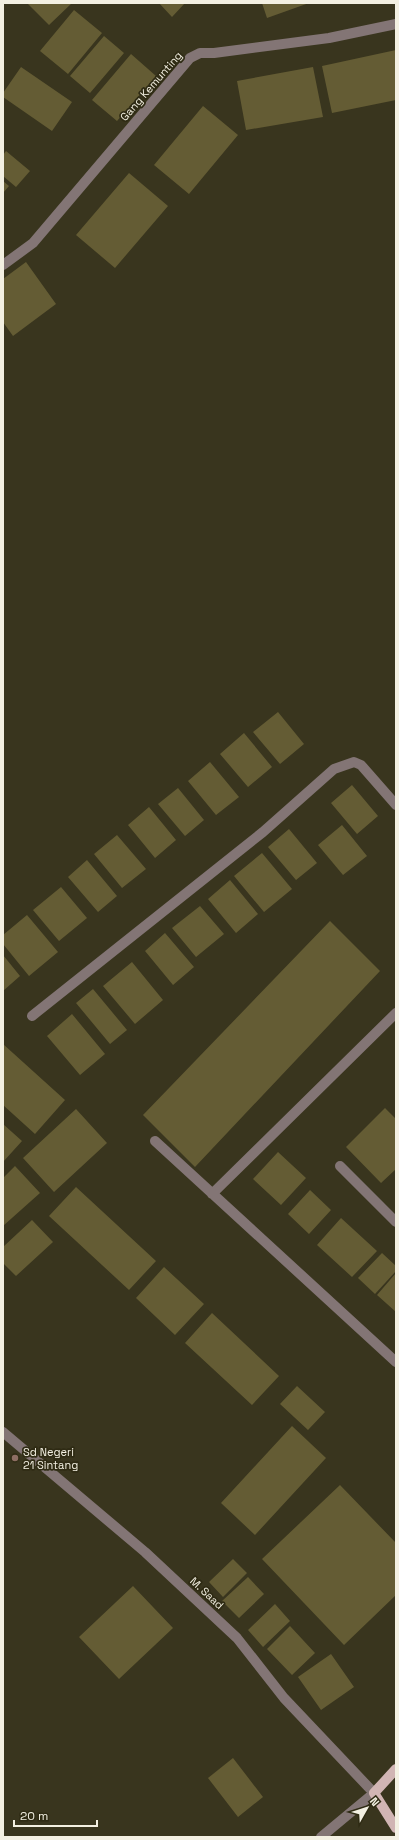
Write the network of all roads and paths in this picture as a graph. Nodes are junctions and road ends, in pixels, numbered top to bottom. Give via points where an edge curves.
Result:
1 (396, 24) edge
2 (3, 265) edge
3 (396, 805) edge
4 (396, 1013) edge
5 (32, 1016) dead end
6 (155, 1141) dead end
7 (340, 1166) dead end
8 (212, 1194) junction
9 (396, 1222) edge
10 (396, 1362) edge
11 (3, 1432) edge
12 (396, 1768) edge
13 (374, 1792) junction
14 (396, 1828) edge
15 (321, 1837) edge

1 - 2 street, Gang Kemunting via 328,38 200,53 190,58 33,243
3 - 5 street via 361,765 354,762 334,769 263,832
4 - 8 street
6 - 8 street
7 - 9 street
8 - 10 street
11 - 13 street, M. Saad via 144,1552 237,1638 284,1698
12 - 13 main road
13 - 14 main road
13 - 15 street

